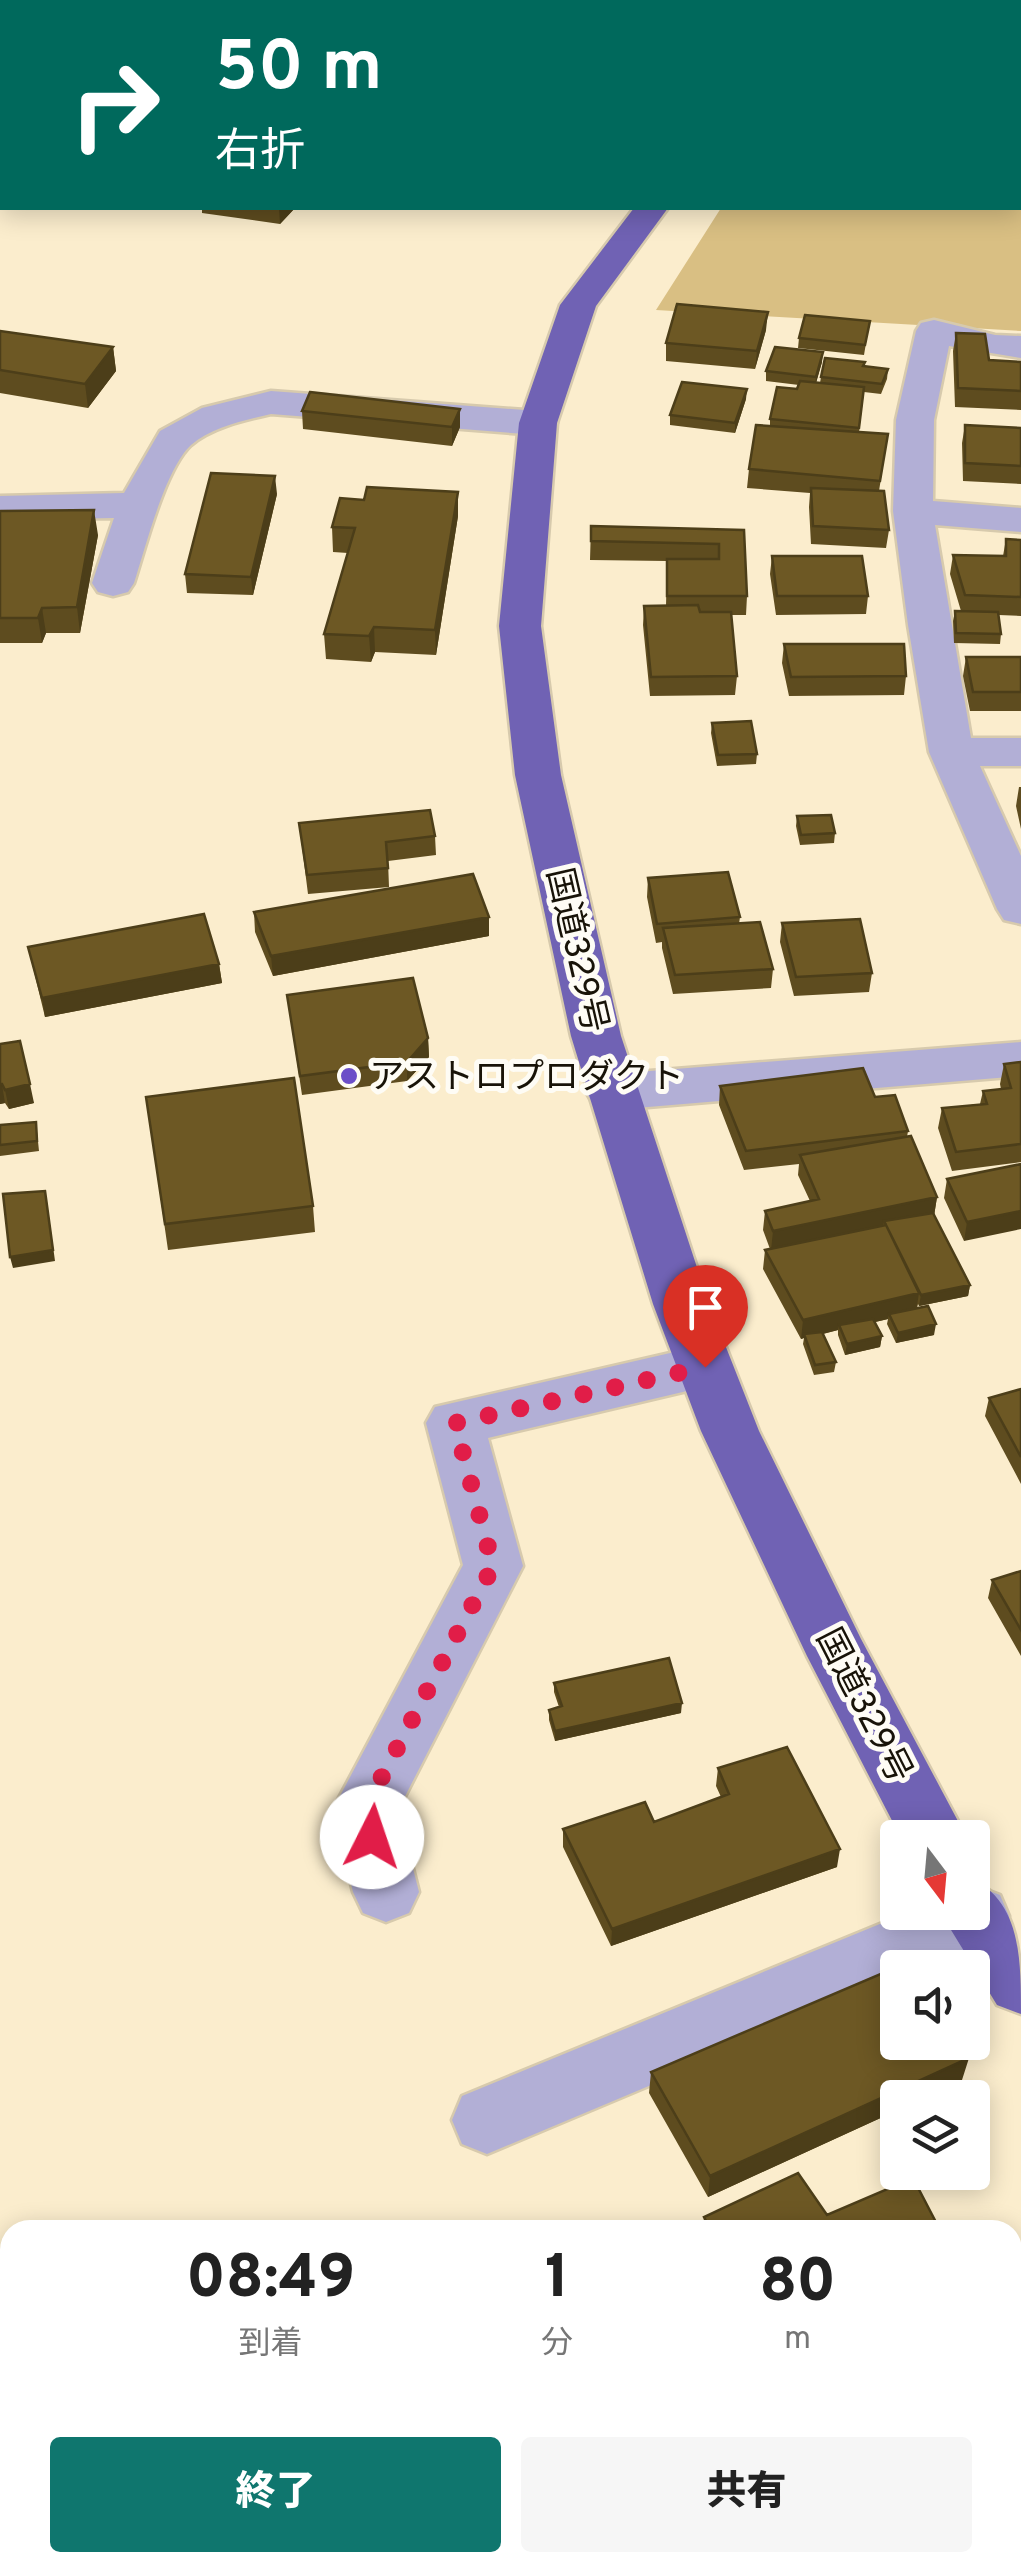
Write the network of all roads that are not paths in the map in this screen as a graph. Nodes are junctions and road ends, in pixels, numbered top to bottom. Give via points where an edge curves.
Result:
1 (649, 210) edge
2 (1021, 346) edge
3 (538, 423) junction
4 (138, 506) junction
5 (0, 508) edge
6 (913, 511) junction
7 (1021, 520) edge
8 (113, 583) dead end
9 (951, 752) junction
10 (1021, 752) edge
11 (1021, 909) edge
12 (1021, 1059) edge
13 (612, 1092) junction
14 (705, 1367) junction
15 (925, 1820) edge
16 (386, 1892) dead end
17 (932, 1930) edge
18 (986, 1930) edge
19 (1021, 1983) edge
20 (488, 2120) dead end

1 - 3 highway, 国道329号 via 578,305
2 - 6 street via 934,330 915,420
3 - 4 street via 271,402 216,416 174,439
3 - 13 highway, 国道329号 via 520,626 538,775
4 - 5 street
4 - 8 street
6 - 7 street
6 - 9 street
9 - 10 street
9 - 11 street
12 - 13 street
13 - 14 highway, 国道329号
14 - 15 highway, 国道329号 via 838,1656
14 - 16 street via 455,1423 493,1566 365,1809
17 - 20 street
18 - 19 highway

